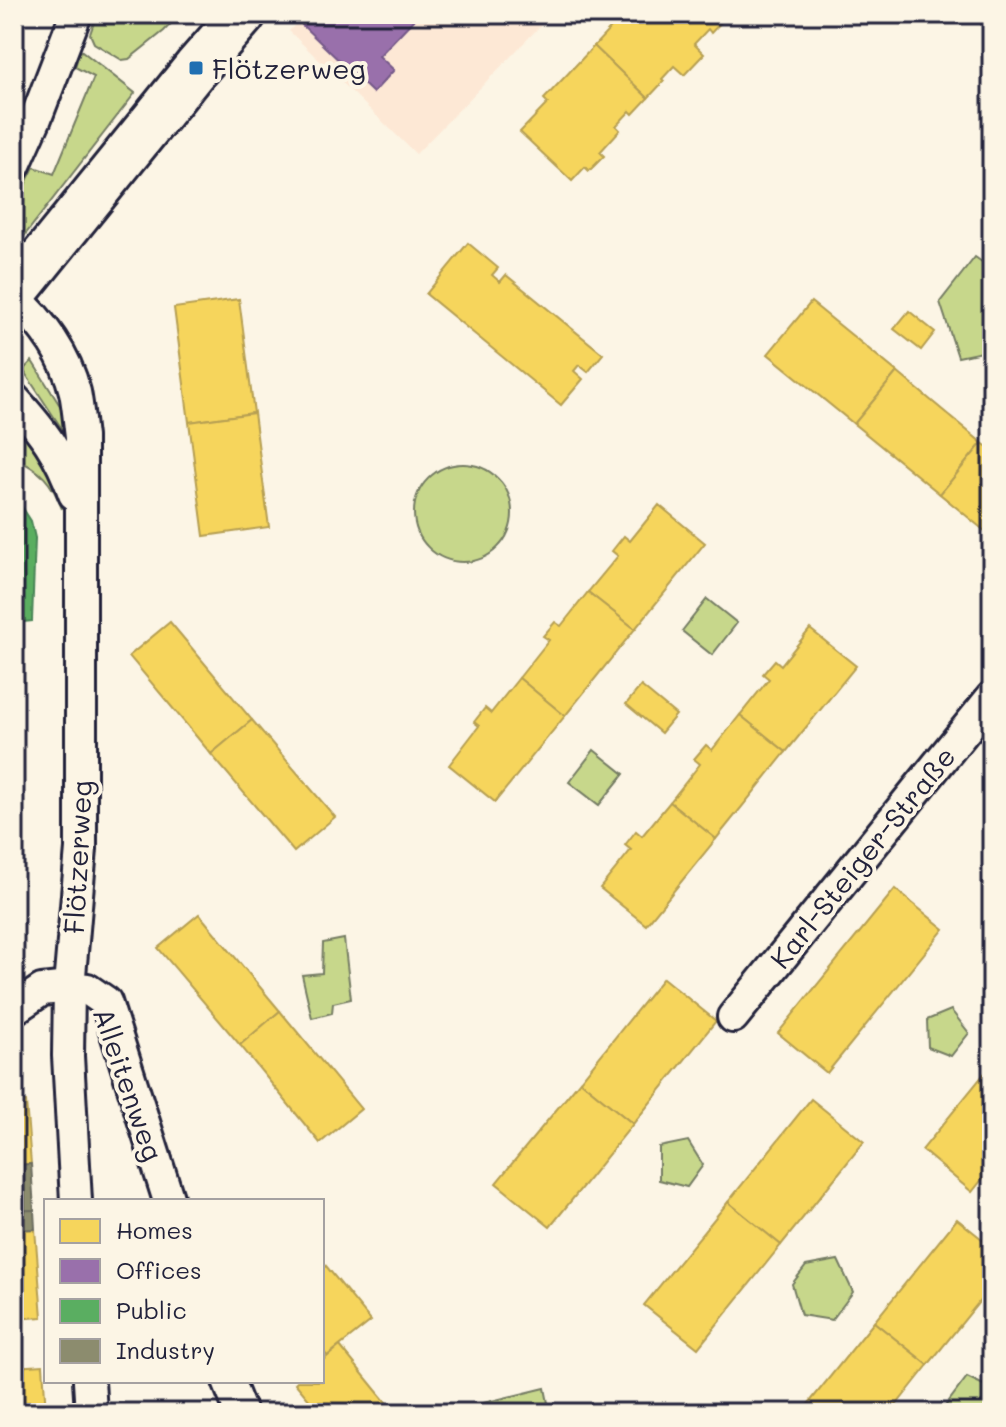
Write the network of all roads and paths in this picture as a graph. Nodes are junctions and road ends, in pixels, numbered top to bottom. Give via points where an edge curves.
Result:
1 (76, 14) edge
2 (243, 14) edge
3 (14, 167) edge
4 (14, 295) edge
5 (14, 399) edge
6 (80, 512) junction
7 (992, 697) edge
8 (69, 987) junction
9 (14, 1009) edge
10 (733, 1017) dead end
11 (76, 1199) edge
12 (168, 1199) edge
13 (89, 1383) edge
14 (229, 1383) edge
15 (91, 1413) edge
16 (241, 1413) edge

1 - 3 street
2 - 4 main road
4 - 6 street, Flötzerweg via 49,335 74,390 81,437
5 - 6 street, Flötzerweg via 42,429 65,467
6 - 8 street, Flötzerweg via 81,849
7 - 10 street, Karl-Steiger-Straße
8 - 9 street via 42,990
8 - 11 street, Flötzerweg
8 - 12 street, Alleitenweg via 87,989 106,1002
13 - 15 street
14 - 16 street

